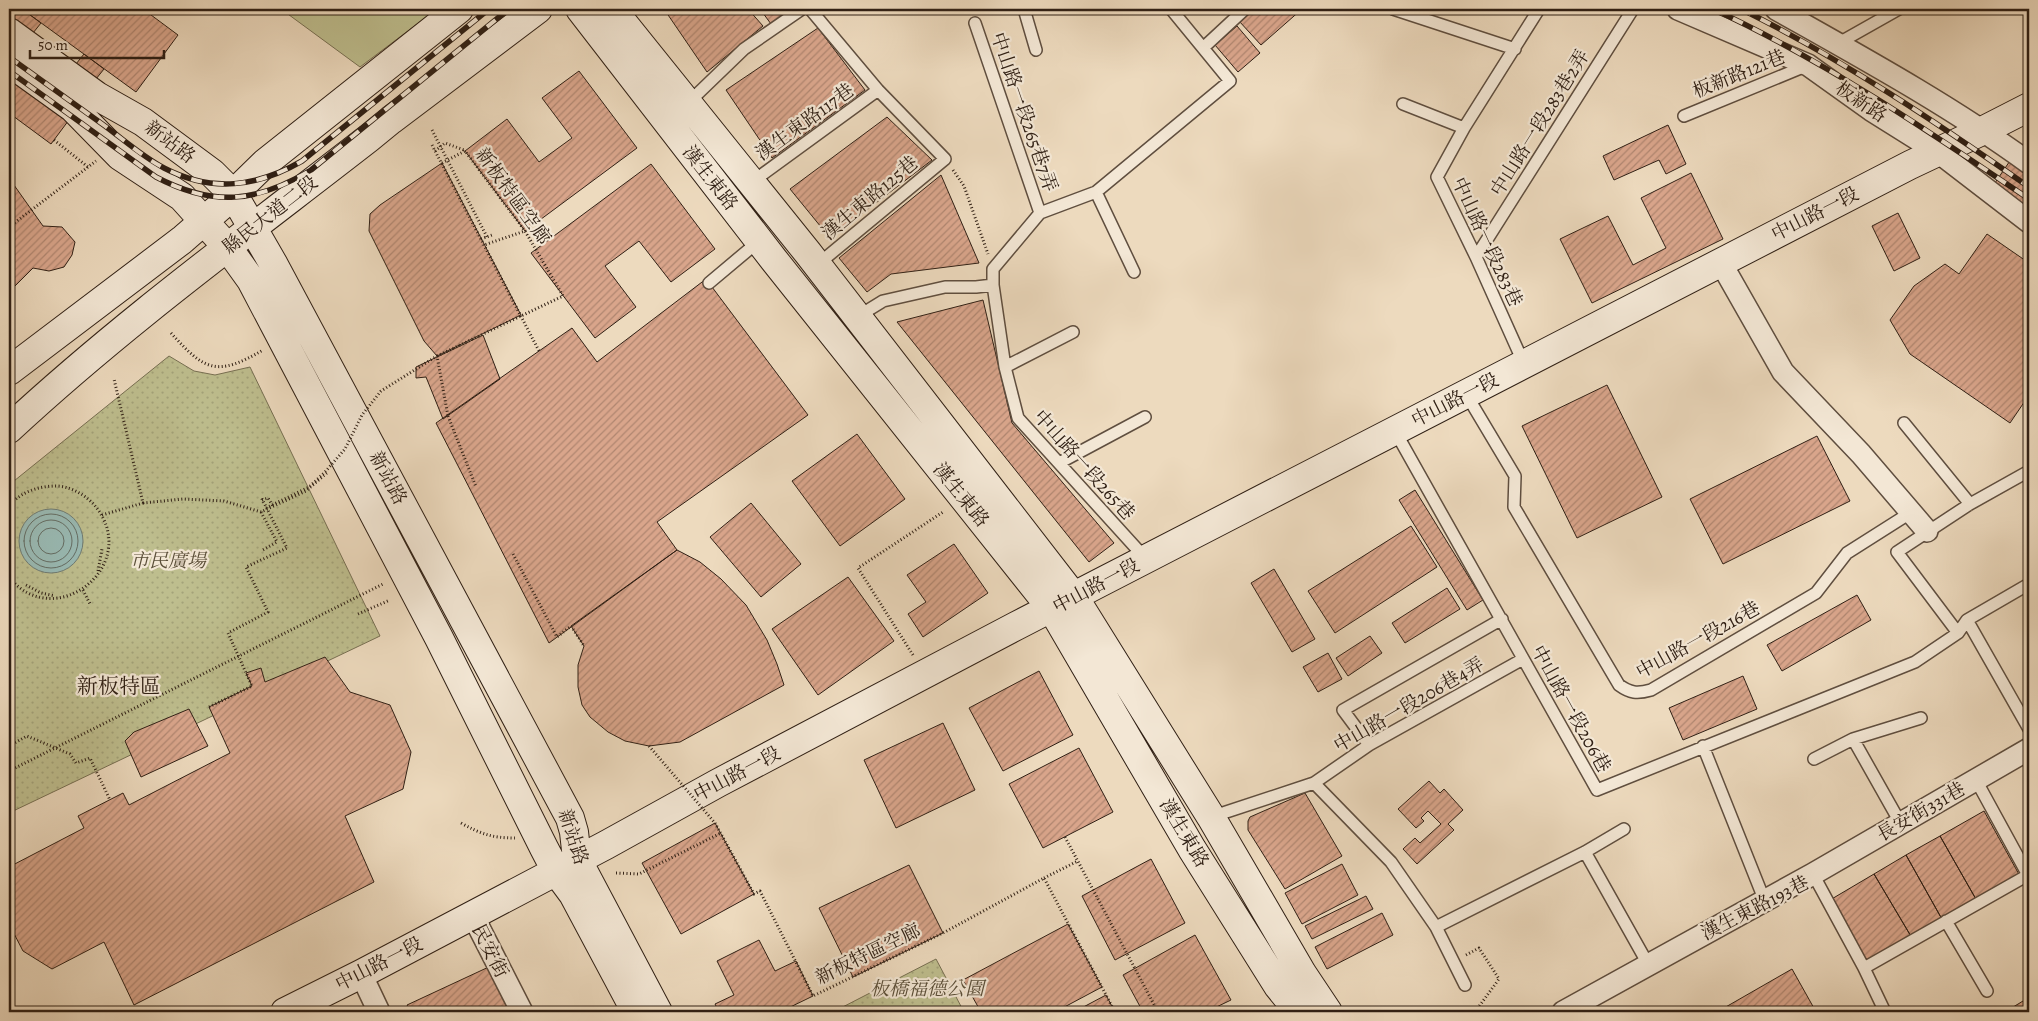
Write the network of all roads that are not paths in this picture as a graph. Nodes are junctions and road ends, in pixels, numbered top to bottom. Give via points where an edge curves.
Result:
1 (459, 9) edge
2 (538, 9) edge
3 (580, 9) edge
4 (612, 9) edge
5 (802, 9) edge
6 (810, 9) edge
7 (1024, 9) edge
8 (1171, 9) edge
9 (1245, 9) edge
10 (1393, 9) edge
11 (1539, 9) edge
12 (1633, 9) edge
13 (1678, 9) edge
14 (1776, 9) edge
15 (1899, 9) edge
16 (975, 23) dead end
17 (9, 32) edge
18 (1836, 44) junction
19 (1203, 48) junction
20 (1515, 49) junction
21 (1036, 50) dead end
22 (9, 62) edge
23 (1808, 65) junction
24 (878, 90) junction
25 (688, 103) junction
26 (1403, 104) dead end
27 (2029, 106) edge
28 (1684, 116) dead end
29 (1464, 128) junction
30 (1984, 130) junction
31 (1938, 152) junction
32 (2029, 163) edge
33 (752, 182) junction
34 (1096, 192) junction
35 (219, 207) junction
36 (1040, 213) junction
37 (2029, 222) edge
38 (252, 228) junction
39 (760, 241) junction
40 (228, 248) junction
41 (1476, 257) junction
42 (1721, 263) junction
43 (817, 265) junction
44 (1134, 272) dead end
45 (709, 283) dead end
46 (993, 284) junction
47 (857, 317) junction
48 (1073, 332) dead end
49 (13, 364) edge
50 (1524, 364) junction
51 (1005, 367) junction
52 (1466, 394) junction
53 (1145, 417) dead end
54 (1904, 423) dead end
55 (9, 429) edge
56 (1396, 431) junction
57 (1059, 463) junction
58 (2029, 471) edge
59 (1970, 504) junction
60 (1910, 513) junction
61 (1927, 531) junction
62 (1146, 559) junction
63 (2029, 584) edge
64 (1063, 603) junction
65 (1502, 619) junction
66 (1967, 620) junction
67 (1958, 633) junction
68 (1523, 659) junction
69 (1921, 718) dead end
70 (2029, 729) edge
71 (1853, 739) junction
72 (1369, 745) junction
73 (1703, 746) junction
74 (2029, 749) edge
75 (1814, 758) dead end
76 (1976, 780) junction
77 (1314, 783) junction
78 (1211, 817) junction
79 (1900, 824) junction
80 (1624, 829) dead end
81 (1585, 852) junction
82 (567, 865) junction
83 (1813, 874) junction
84 (2028, 876) edge
85 (1762, 894) dead end
86 (472, 916) junction
87 (1946, 921) junction
88 (1436, 927) junction
89 (1648, 964) junction
90 (1864, 968) junction
91 (361, 974) junction
92 (1465, 985) dead end
93 (1988, 991) dead end
94 (285, 1012) edge
95 (379, 1012) edge
96 (522, 1012) edge
97 (636, 1012) edge
98 (658, 1012) edge
99 (1299, 1012) edge
100 (1328, 1012) edge
101 (1563, 1012) edge
102 (1886, 1012) edge

1 - 35 street, 縣民大道二段 via 265,163
2 - 38 street, 縣民大道二段
3 - 39 street, 漢生東路
4 - 25 street, 漢生東路
5 - 25 lane via 744,49
6 - 24 lane
7 - 21 lane
8 - 19 lane
9 - 19 lane
10 - 20 lane
11 - 20 lane, 中山路一段283巷
12 - 41 lane, 中山路一段283巷2弄
13 - 23 street, 板新路
14 - 18 street, 板新路
15 - 18 lane
16 - 36 lane, 中山路一段265巷7弄
17 - 35 street, 新站路 via 97,96 143,122 212,173
18 - 30 street, 板新路 via 1861,55
19 - 34 lane via 1230,81
20 - 29 lane, 中山路一段283巷
22 - 35 street, 新站路 via 73,108 120,156 182,197
23 - 28 lane, 板新路121巷
23 - 31 street, 板新路
24 - 33 lane, 漢生東路117巷
24 - 43 lane, 漢生東路125巷 via 945,159
25 - 33 street, 漢生東路
26 - 29 lane
27 - 30 street, 中山路一段
29 - 41 lane, 中山路一段283巷 via 1437,177
30 - 31 street, 中山路一段
30 - 32 street, 板新路
31 - 37 street, 板新路
31 - 42 street, 中山路一段
33 - 43 street, 漢生東路
34 - 36 lane
34 - 44 lane
35 - 38 street, 新站路
35 - 40 street, 新站路
35 - 49 street, 縣民大道二段
36 - 46 lane, 中山路一段265巷 via 993,268
38 - 40 street, 縣民大道二段
38 - 82 street, 新站路 via 570,818 574,832
39 - 45 lane
39 - 64 street, 漢生東路
40 - 55 street, 縣民大道二段 via 58,384
40 - 82 street, 新站路 via 251,280 438,638
41 - 50 lane, 中山路一段283巷
42 - 50 street, 中山路一段
42 - 60 street via 1783,372 1861,454
43 - 47 street, 漢生東路
46 - 47 lane via 945,287 883,301
46 - 51 lane, 中山路一段265巷
47 - 64 street, 漢生東路
48 - 51 lane
50 - 52 street, 中山路一段
51 - 57 lane, 中山路一段265巷 via 1018,418
52 - 56 street, 中山路一段
52 - 60 lane, 中山路一段216巷 via 1515,476 1514,507 1619,685 1628,692 1651,690 1816,593 1846,553
53 - 57 lane
54 - 59 lane
56 - 62 street, 中山路一段
56 - 65 lane, 中山路一段206巷
57 - 62 lane, 中山路一段265巷
58 - 59 lane
59 - 61 lane
60 - 61 street
61 - 67 lane via 1897,552
62 - 64 street, 中山路一段
63 - 66 lane
64 - 78 street, 漢生東路
64 - 82 street, 中山路一段
64 - 99 street, 漢生東路 via 1192,849 1278,986
65 - 68 lane, 中山路一段206巷
65 - 72 lane via 1343,710
66 - 67 lane
66 - 70 lane
67 - 73 lane, 中山路一段206巷 via 1915,662
68 - 72 lane, 中山路一段206巷4弄
68 - 73 lane, 中山路一段206巷 via 1597,790
69 - 71 lane
71 - 75 lane
71 - 79 lane
72 - 77 lane, 中山路一段206巷4弄
73 - 85 lane
74 - 76 street, 長安街331巷
76 - 79 street, 長安街331巷
76 - 84 lane
77 - 78 lane, 中山路一段206巷4弄
77 - 88 lane via 1391,862
78 - 100 street, 漢生東路
79 - 83 street, 長安街331巷
80 - 81 lane
81 - 88 lane
81 - 89 lane
82 - 86 street, 中山路一段
82 - 97 street, 新站路 via 573,894
82 - 98 street, 新站路
83 - 89 street, 漢生東路193巷
83 - 90 lane, 漢生東路193巷
84 - 87 lane
86 - 91 street, 中山路一段
86 - 96 street, 民安街
87 - 90 lane
87 - 93 lane
88 - 92 lane
89 - 101 street, 漢生東路193巷
90 - 102 lane, 漢生東路193巷
91 - 94 street, 中山路一段
91 - 95 street

